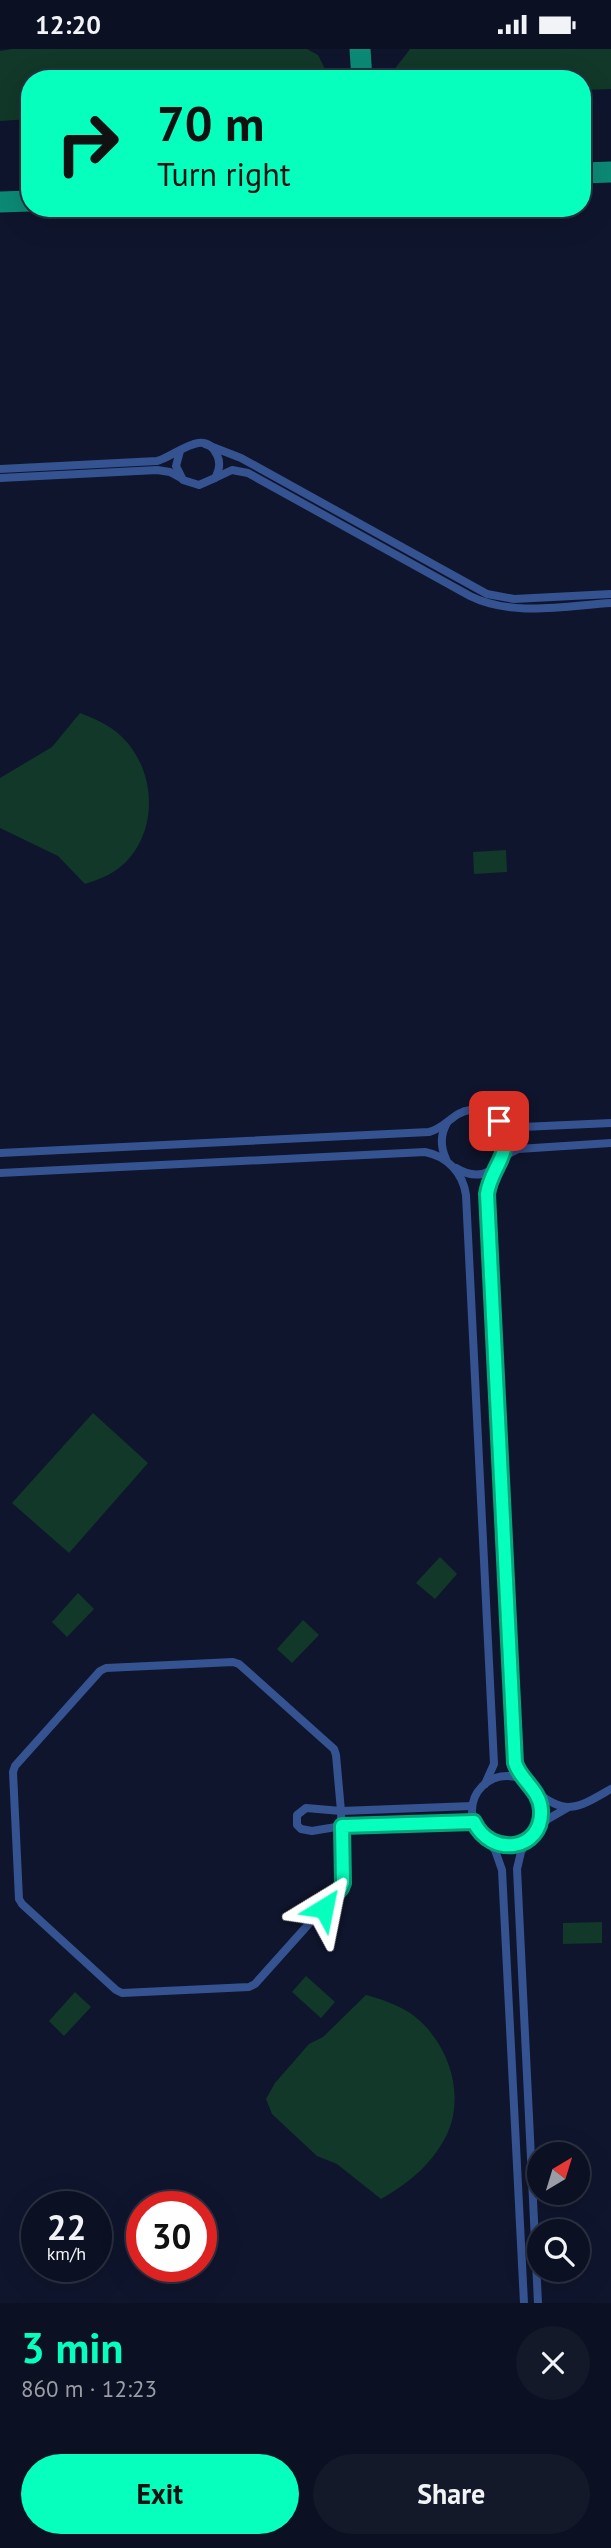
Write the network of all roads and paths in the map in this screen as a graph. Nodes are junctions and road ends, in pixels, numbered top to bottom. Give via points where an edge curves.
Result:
1 (205, 444) junction
2 (180, 451) junction
3 (0, 469) edge
4 (0, 478) edge
5 (215, 478) junction
6 (183, 480) junction
7 (611, 594) edge
8 (611, 603) edge
9 (492, 1115) junction
10 (447, 1123) junction
11 (611, 1123) edge
12 (611, 1143) edge
13 (0, 1153) edge
14 (499, 1162) junction
15 (452, 1165) junction
16 (0, 1173) edge
17 (485, 1784) junction
18 (530, 1786) junction
19 (611, 1789) edge
20 (472, 1806) junction
21 (567, 1808) junction
22 (392, 1810) junction
23 (341, 1811) junction
24 (474, 1822) junction
25 (393, 1824) junction
26 (342, 1826) junction
27 (532, 1835) junction
28 (483, 1837) junction
29 (524, 2303) edge
30 (538, 2303) edge

1 - 2 street via 194,443
1 - 5 street via 215,450 219,461
1 - 7 street via 241,458 487,594 514,599
2 - 3 street via 157,461
2 - 6 street via 176,466
4 - 6 street via 157,470
5 - 6 street via 199,485
5 - 8 street via 232,470 248,473 493,606
9 - 10 street via 468,1110
9 - 11 street via 522,1128
9 - 14 street via 506,1137
10 - 13 street via 429,1132
10 - 15 street via 441,1145
12 - 14 street via 523,1147
14 - 15 street via 476,1174
14 - 18 street via 487,1194 515,1763
15 - 16 street via 425,1152
15 - 17 street via 466,1195 494,1764
17 - 18 street via 510,1776
17 - 20 street
18 - 21 street via 548,1801
18 - 27 street via 541,1807 539,1825
19 - 21 street via 580,1807
20 - 22 street
20 - 24 street
21 - 27 street
22 - 23 street
22 - 25 street
23 - 26 street
23 - 26 street via 306,1808 296,1820 307,1831
23 - 26 street via 334,1749 239,1664 106,1668 13,1772 19,1899 122,1993 249,1987 341,1888
24 - 25 street
24 - 28 street
25 - 26 street
27 - 28 street via 506,1846
27 - 30 street via 517,1869
28 - 29 street via 495,1850 502,1870

